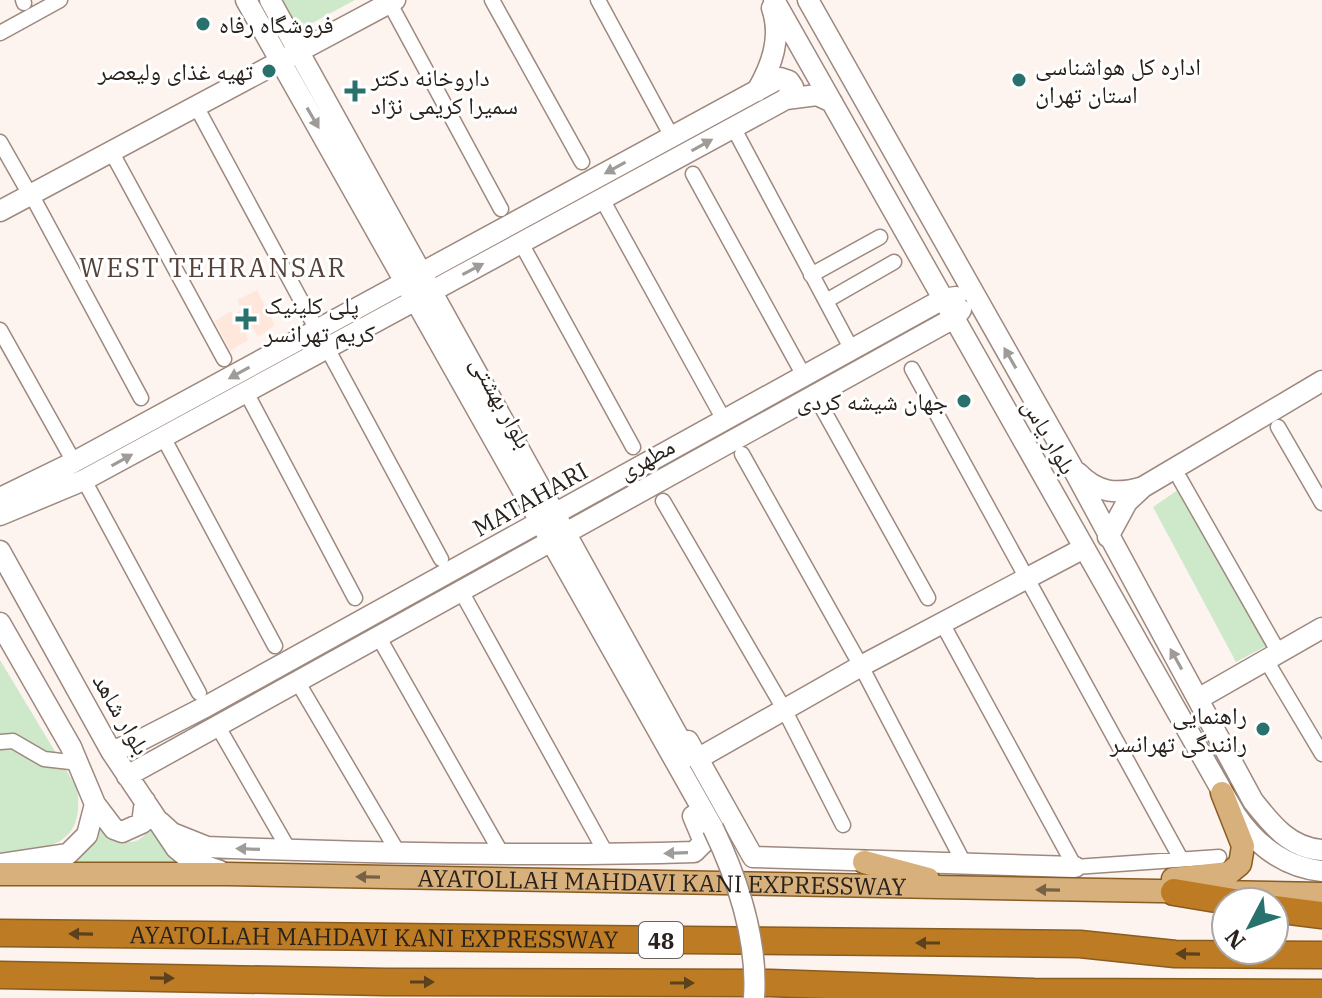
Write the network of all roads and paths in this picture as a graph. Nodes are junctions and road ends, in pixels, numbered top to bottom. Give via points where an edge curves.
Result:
1 (60, 0) edge
2 (246, 0) edge
3 (270, 0) edge
4 (492, 0) edge
5 (598, 0) edge
6 (772, 0) edge
7 (808, 0) edge
8 (385, 1) edge
9 (0, 33) edge
10 (286, 51) junction
11 (757, 91) junction
12 (786, 99) junction
13 (832, 102) junction
14 (196, 106) junction
15 (733, 127) junction
16 (672, 137) junction
17 (0, 142) edge
18 (111, 151) junction
19 (582, 162) dead end
20 (693, 174) dead end
21 (28, 190) junction
22 (602, 199) junction
23 (0, 200) edge
24 (501, 209) dead end
25 (0, 211) edge
26 (880, 237) dead end
27 (521, 243) junction
28 (894, 262) dead end
29 (811, 275) junction
30 (419, 286) junction
31 (974, 295) junction
32 (943, 299) junction
33 (826, 301) junction
34 (954, 318) junction
35 (0, 330) edge
36 (322, 339) junction
37 (852, 350) junction
38 (224, 359) dead end
39 (912, 369) dead end
40 (804, 376) junction
41 (1322, 381) edge
42 (246, 392) junction
43 (815, 395) junction
44 (141, 398) dead end
45 (724, 420) junction
46 (1278, 427) dead end
47 (163, 437) junction
48 (633, 447) dead end
49 (742, 454) dead end
50 (1071, 465) junction
51 (79, 471) junction
52 (1180, 479) dead end
53 (1143, 487) junction
54 (0, 498) edge
55 (663, 501) dead end
56 (1322, 503) edge
57 (0, 515) edge
58 (547, 518) junction
59 (557, 537) junction
60 (1108, 537) junction
61 (1084, 548) junction
62 (0, 551) edge
63 (441, 559) dead end
64 (1026, 578) junction
65 (461, 591) junction
66 (355, 598) dead end
67 (928, 598) dead end
68 (0, 623) edge
69 (942, 623) junction
70 (1322, 628) edge
71 (378, 636) junction
72 (275, 646) dead end
73 (1272, 656) junction
74 (861, 666) junction
75 (640, 667) junction
76 (297, 681) junction
77 (199, 693) dead end
78 (641, 699) junction
79 (1198, 699) junction
80 (784, 709) junction
81 (217, 725) junction
82 (145, 738) junction
83 (0, 742) edge
84 (111, 751) junction
85 (1322, 754) edge
86 (699, 758) junction
87 (157, 759) junction
88 (79, 763) junction
89 (127, 776) junction
90 (1222, 793) junction
91 (145, 801) junction
92 (1253, 801) junction
93 (95, 804) junction
94 (1235, 814) junction
95 (160, 822) junction
96 (843, 825) dead end
97 (720, 830) junction
98 (289, 850) junction
99 (399, 854) junction
100 (607, 855) junction
101 (503, 856) junction
102 (1219, 857) dead end
103 (1181, 859) junction
104 (1317, 860) edge
105 (864, 862) joint
106 (0, 864) edge
107 (1075, 867) junction
108 (0, 874) edge
109 (227, 874) junction
110 (963, 876) junction
111 (1099, 891) junction
112 (1174, 892) junction
113 (1322, 894) edge
114 (1210, 898) edge
115 (1290, 911) edge
116 (1322, 915) edge
117 (0, 933) edge
118 (1322, 955) edge
119 (0, 975) edge
120 (1322, 993) edge
121 (754, 998) edge
122 (764, 998) edge

1 - 9 street
2 - 10 street, بلوار بهشتی
3 - 10 street, بلوار بهشتی
4 - 19 street
5 - 16 street
6 - 11 street via 775,51
6 - 13 street, بلوار یاس
7 - 31 street, بلوار یاس
8 - 10 street
8 - 24 street
10 - 14 street
10 - 21 street
10 - 30 street, بلوار بهشتی
11 - 12 street via 783,78 793,87
11 - 16 street
12 - 13 street via 817,95
12 - 15 street
13 - 32 street, بلوار یاس
14 - 18 street
14 - 36 street
22 -> 15 street
15 - 29 street
16 -> 30 street
17 - 21 street
18 - 21 street
18 - 38 street
20 - 40 street
21 - 23 street
21 - 25 street
21 - 44 street
22 - 27 street
22 - 45 street
26 - 29 street
30 -> 27 street
27 - 48 street
28 - 33 street
29 - 33 street
30 - 36 street
30 - 58 street, بلوار بهشتی
31 - 32 street, MATAHARI
31 - 34 street, مطهری
50 -> 31 street, بلوار یاس
32 - 34 street, بلوار یاس
32 - 37 street, MATAHARI
33 - 37 street
34 - 43 street, مطهری
34 - 61 street, بلوار یاس
35 - 51 street
36 - 42 street
36 -> 51 street
36 - 63 street
37 - 40 street, MATAHARI
39 - 64 street
40 - 45 street, MATAHARI
41 - 53 street
42 - 47 street
42 - 66 street
43 - 59 street, مطهری
43 - 67 street
45 - 58 street, MATAHARI
46 - 56 street
51 -> 47 street
47 - 72 street
49 - 74 street
50 - 53 street via 1090,485 1107,492
50 - 60 street, بلوار یاس
51 - 54 street
51 - 57 street
51 - 77 street
52 - 73 street
53 - 60 street via 1127,502
55 - 80 street
58 - 59 street, بلوار بهشتی
58 - 82 street, MATAHARI
59 - 65 street, مطهری
59 - 75 street, بلوار بهشتی
59 - 78 street, بلوار بهشتی
79 -> 60 street, بلوار یاس
61 - 64 street
61 - 90 street, بلوار یاس
62 - 84 street, بلوار شاهد
64 - 69 street
64 - 103 street
65 - 71 street, مطهری
65 - 100 street
68 - 88 street
69 - 74 street
69 - 107 street
70 - 73 street
71 - 76 street, مطهری
71 - 101 street
73 - 79 street
73 - 85 street
74 - 80 street
74 - 110 street
75 - 86 street
75 - 97 street, بلوار بهشتی
76 - 81 street, مطهری
76 - 99 street
78 - 97 street, بلوار بهشتی
78 -> 100 street via 661,755 704,842 694,852
79 - 92 street, بلوار یاس
80 - 86 street
80 - 96 street
81 - 87 street, مطهری
81 - 98 street
82 - 84 street, MATAHARI
82 - 87 street
83 - 88 street via 13,741 44,759
84 - 89 street, بلوار شاهد
86 - 105 street via 753,857
87 - 89 street, مطهری
88 - 93 street
89 - 91 street, بلوار شاهد
90 - 94 street, بلوار یاس
90 - 111 main road via 1243,846 1244,856 1235,869
91 - 93 street via 142,823 122,832
91 - 95 street, بلوار شاهد
92 - 94 street via 1249,816
92 - 104 street, بلوار یاس via 1282,835
93 - 106 street via 87,835 68,854
94 - 104 street, بلوار یاس via 1280,859
98 -> 95 street via 207,847 172,833
95 - 109 street, بلوار شاهد via 184,856
97 - 121 street, bridge via 743,904
97 - 122 street via 756,919
98 - 99 street
99 - 101 street
100 - 101 street
102 - 103 street
103 - 107 street
105 - 110 main road
107 - 110 street
108 - 109 main road, AYATOLLAH MAHDAVI KANI EXPRESSWAY
110 -> 109 main road, AYATOLLAH MAHDAVI KANI EXPRESSWAY
111 -> 110 main road, AYATOLLAH MAHDAVI KANI EXPRESSWAY
111 - 112 main road, AYATOLLAH MAHDAVI KANI EXPRESSWAY
112 - 113 main road, AYATOLLAH MAHDAVI KANI EXPRESSWAY
112 - 114 highway
115 - 116 highway
118 -> 117 highway, AYATOLLAH MAHDAVI KANI EXPRESSWAY / 48 via 1175,954 1080,944
119 -> 120 highway, AYATOLLAH MAHDAVI KANI EXPRESSWAY / 48

